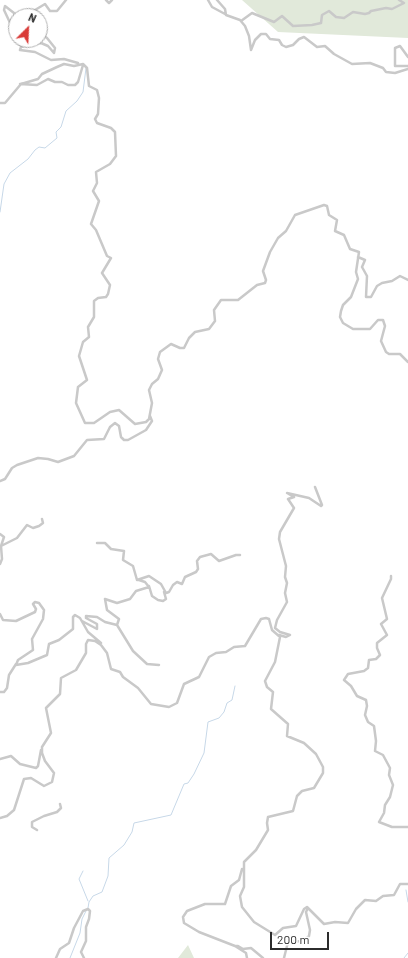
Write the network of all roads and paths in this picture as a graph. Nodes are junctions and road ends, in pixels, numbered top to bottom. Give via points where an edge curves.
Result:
1 (66, 0) edge
2 (106, 0) edge
3 (112, 0) edge
4 (208, 0) edge
5 (217, 0) edge
6 (399, 0) edge
7 (8, 8) edge
8 (38, 8) edge
9 (225, 14) junction
10 (8, 18) edge
11 (241, 21) junction
12 (48, 39) edge
13 (48, 46) edge
14 (21, 48) edge
15 (408, 57) edge
16 (84, 64) junction
17 (78, 65) junction
18 (408, 68) edge
19 (20, 84) junction
20 (0, 103) edge
21 (358, 257) junction
22 (408, 280) edge
23 (408, 362) edge
24 (149, 416) junction
25 (0, 481) edge
26 (315, 487) dead end
27 (42, 519) dead end
28 (0, 534) edge
29 (97, 543) dead end
30 (1, 546) edge
31 (240, 555) dead end
32 (0, 564) edge
33 (391, 576) dead end
34 (139, 580) junction
35 (149, 586) junction
36 (164, 592) junction
37 (0, 614) edge
38 (82, 620) junction
39 (117, 625) junction
40 (279, 635) junction
41 (104, 648) junction
42 (16, 664) junction
43 (159, 665) dead end
44 (0, 692) edge
45 (42, 749) junction
46 (0, 758) edge
47 (60, 804) dead end
48 (0, 818) edge
49 (408, 827) edge
50 (37, 830) dead end
51 (243, 867) junction
52 (408, 884) edge
53 (308, 908) junction
54 (235, 946) junction
55 (56, 958) edge
56 (84, 958) edge
57 (247, 958) edge
58 (263, 958) edge
59 (284, 958) edge

1 - 8 street via 57,12 50,10 45,4
2 - 3 street via 109,3
4 - 9 street via 212,7
5 - 9 street via 225,9
6 - 11 street via 404,3 392,10 371,10 365,14 353,12 344,18 336,17 329,11 322,15 320,23 312,25 293,26 282,16 274,22 252,13
7 - 10 street via 5,6 4,10
9 - 11 street
11 - 18 street via 249,34 251,50 261,34 279,40 282,46 286,47 304,37 317,47 325,46 352,64 370,64 383,68 386,72 395,73
12 - 13 street via 54,48 54,54
14 - 17 street via 20,50 35,52 51,60 64,59
15 - 18 street via 400,46 395,48 395,66
16 - 17 street
16 - 19 street via 75,85 50,79 43,80 37,85
16 - 24 street via 87,68 89,86 97,90 100,98 95,120 114,130 116,139 115,158 95,173 97,183 93,192 99,201 91,224 105,253 111,258 102,273 110,286 106,297 94,301 94,317 88,327 89,337 83,342 79,354 87,380 78,387 76,403 86,424 94,423 110,412 119,410 137,425 146,422
17 - 19 street via 62,65 42,74 38,79
19 - 20 street via 5,103
21 - 22 street via 365,260 362,267 367,276 366,297 371,297 377,286 382,283 400,276
21 - 23 street via 358,278 351,297 342,307 340,317 344,325 353,329 370,329 375,323 383,320 385,326 381,341 386,352 400,354
21 - 24 street via 358,251 350,249 344,235 335,231 337,221 329,215 327,206 296,214 270,252 263,271 265,283 257,284 238,300 221,300 214,310 216,319 209,329 195,332 184,348 169,345 159,354 158,362 162,370 149,390 152,403
24 - 25 street via 152,421 148,428 128,440 121,437 119,426 115,423 104,439 87,440 74,456 58,462 38,458 13,466 6,478
26 - 40 street via 322,506 309,498 287,492 294,497 288,499 294,508 278,539 286,566 287,602 277,620 276,628 290,635
27 - 30 street via 43,523 39,526 33,528 27,525 17,538
28 - 30 street via 4,537
29 - 34 street via 105,543 111,549 125,552 123,560 133,566 136,579
30 - 32 street
31 - 36 street via 236,554 219,561 211,554 200,557 197,560 196,572 185,577 182,584 176,583 169,592
33 - 49 street via 382,598 386,619 381,624 387,634 377,643 376,648 380,655 369,660 367,669 348,674 344,680 357,696 366,700 365,715 368,722 374,726 375,751 383,755 390,768 389,775 393,785 379,822 392,827
34 - 35 street
34 - 36 street via 149,576 161,584
35 - 36 street via 152,596 158,600 166,599
35 - 39 street via 136,591 130,599 117,604 105,599 107,610 119,619
37 - 42 street via 3,620 16,621 35,612 35,602 44,610 43,619 32,639 34,650
38 - 39 street via 97,629 98,624 86,616 96,616
38 - 41 street via 87,630
38 - 42 street via 77,615 73,616 72,629 59,640 49,644 47,655 28,663
39 - 43 street via 133,652 147,664
40 - 41 street via 272,630 268,619 262,619 245,646 234,647 209,657 198,677 184,684 177,703 170,707 151,704 138,688 120,672 111,668
40 - 51 street via 275,662 265,681 273,692 272,709 288,724 287,736 304,743 316,754 323,767 323,773 314,788 302,791 297,796 293,811 268,817 268,830
41 - 45 street via 95,641 88,640 86,654 76,670 60,679 60,694 46,708 51,733
42 - 44 street via 9,675 7,688
45 - 46 street via 37,768 20,764 12,756
45 - 48 street via 44,759 54,773 52,782 44,786 31,778 24,779 14,810
47 - 50 street via 61,808 57,812 32,822 32,826
51 - 53 street via 244,887 240,900 242,907 254,922 271,933 275,935 282,928 296,926 304,909
51 - 54 street via 239,880 232,886 225,904 205,904 187,911 183,917 184,922 199,932
52 - 53 street via 400,884 394,895 383,896 376,901 365,900 348,923 324,924
53 - 59 street via 306,912 309,936 303,941 288,942
54 - 57 street via 246,953
54 - 58 street via 250,948
55 - 56 street via 60,949 69,943 83,911 87,909 90,914 86,927 86,942 81,952

